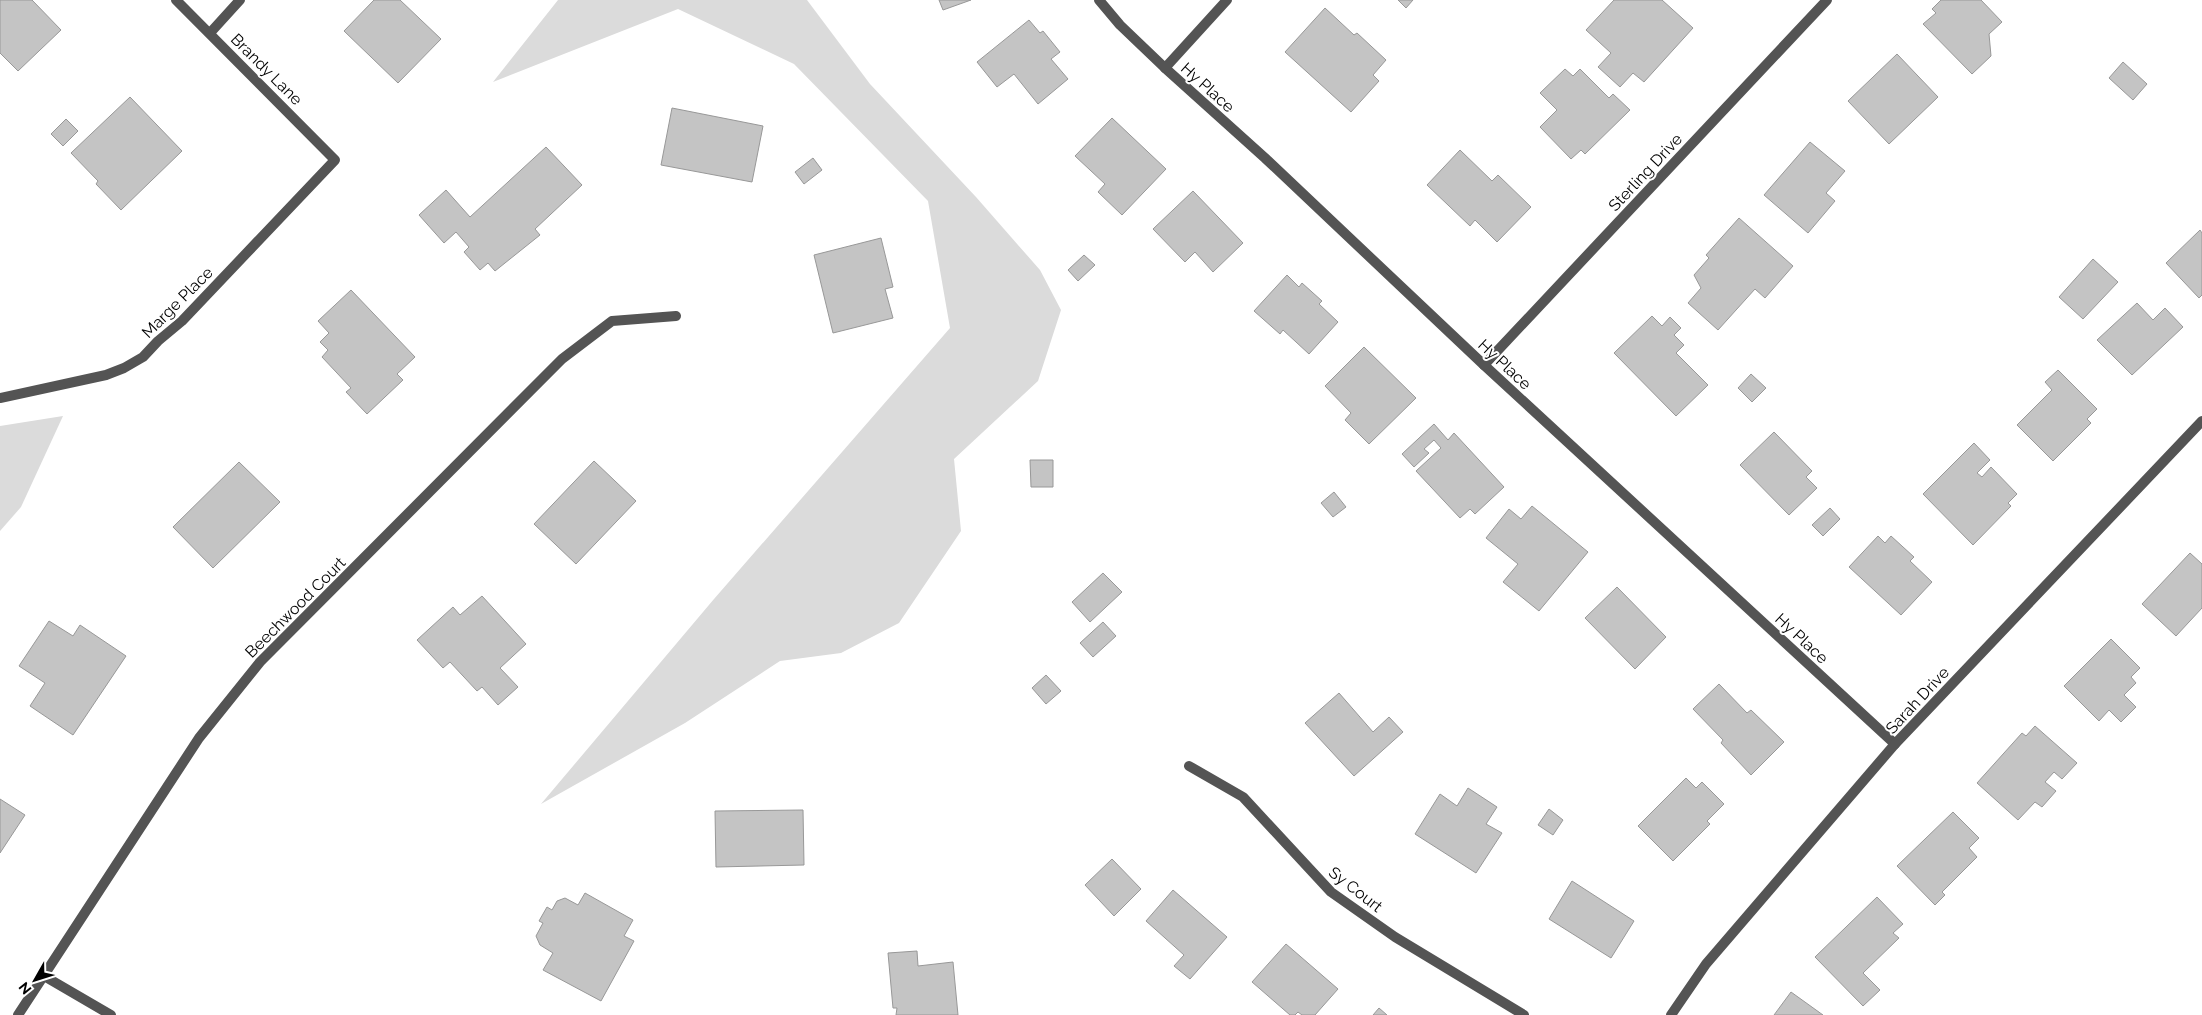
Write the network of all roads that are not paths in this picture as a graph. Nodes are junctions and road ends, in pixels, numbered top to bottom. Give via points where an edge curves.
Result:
1 (176, 0) edge
2 (240, 0) edge
3 (1098, 0) edge
4 (1227, 0) edge
5 (1827, 0) edge
6 (210, 33) junction
7 (1164, 68) junction
8 (335, 160) joint
9 (676, 316) dead end
10 (1484, 365) junction
11 (0, 398) edge
12 (2202, 421) edge
13 (1895, 744) junction
14 (1189, 766) dead end
15 (44, 976) junction
16 (18, 1015) edge
17 (111, 1015) edge
18 (1524, 1015) edge
19 (1671, 1015) edge

1 - 6 street, Brandy Lane
2 - 6 street
3 - 7 street, Hy Place
4 - 7 street
5 - 10 street, Sterling Drive
6 - 8 street, Brandy Lane
7 - 10 street, Hy Place via 1265,158
8 - 11 street, Marge Place via 143,358 106,375
9 - 15 street, Beechwood Court via 612,320 562,359 260,662 199,738
10 - 13 street, Hy Place
12 - 13 street, Sarah Drive
13 - 19 street, Sarah Drive via 1706,964
14 - 18 street, Sy Court via 1243,797 1332,892 1395,937
15 - 16 street, Beechwood Court
15 - 17 street

